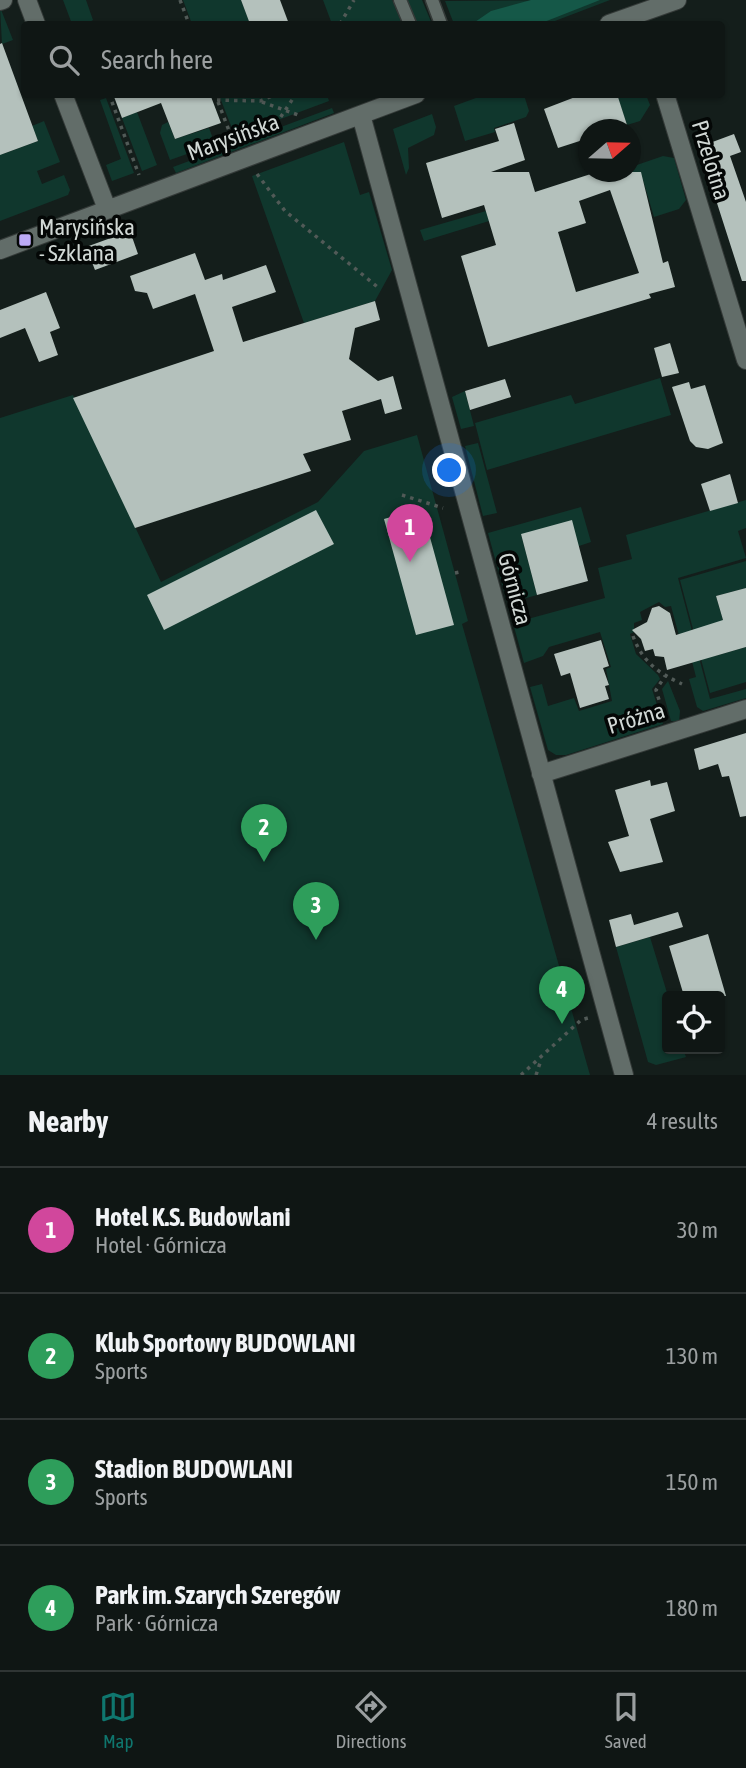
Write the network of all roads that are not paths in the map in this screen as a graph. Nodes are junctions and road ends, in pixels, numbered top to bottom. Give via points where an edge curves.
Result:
1 (27, 0) edge
2 (400, 0) edge
3 (432, 0) edge
4 (677, 0) edge
5 (641, 19) edge
6 (36, 21) edge
7 (409, 21) edge
8 (440, 21) edge
9 (65, 98) edge
10 (406, 98) edge
11 (666, 98) edge
12 (361, 115) junction
13 (107, 209) junction
14 (0, 250) edge
15 (746, 360) edge
16 (746, 709) edge
17 (541, 774) junction
18 (624, 1075) edge

1 - 6 street
2 - 7 lane
3 - 8 lane
4 - 5 street
9 - 13 street
10 - 12 street, Marysińska
11 - 15 street, Przelotna
12 - 13 street, Marysińska
12 - 17 street, Górnicza
13 - 14 street, Marysińska
16 - 17 street, Próżna
17 - 18 street, Górnicza

